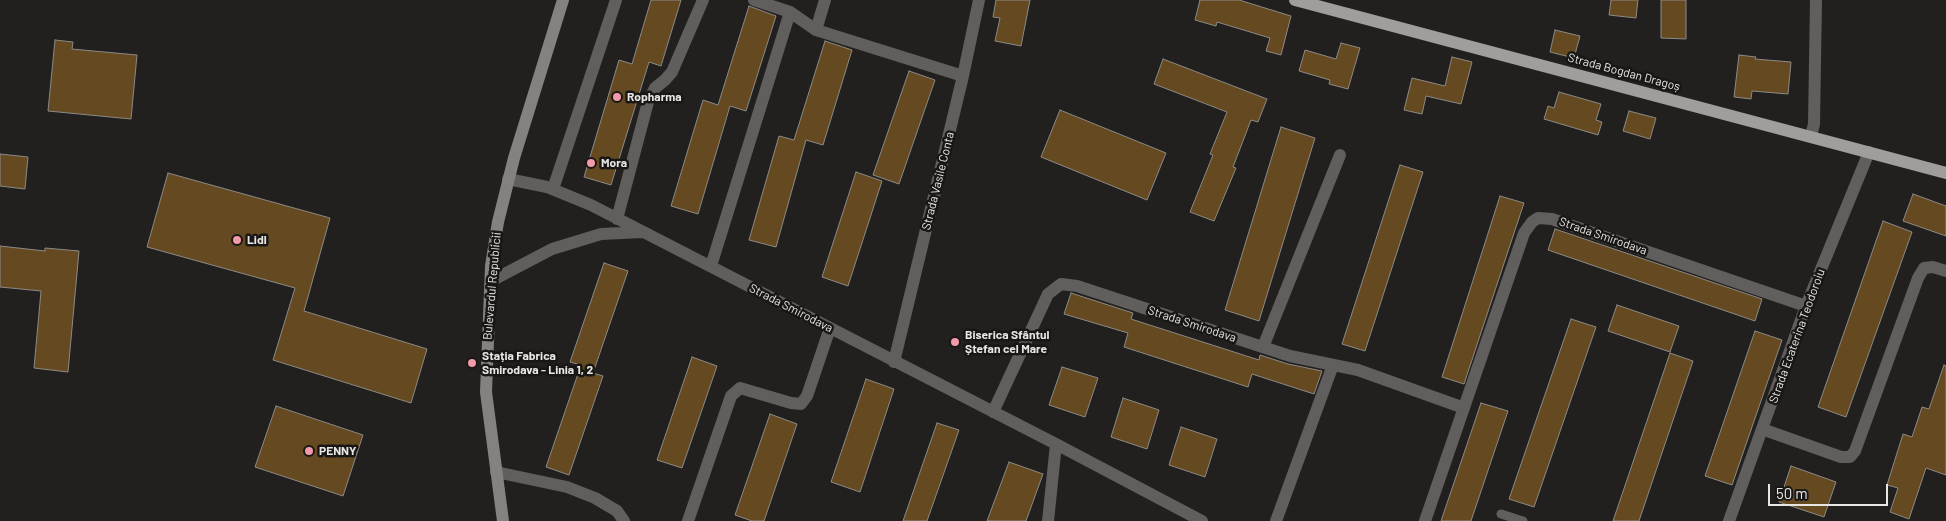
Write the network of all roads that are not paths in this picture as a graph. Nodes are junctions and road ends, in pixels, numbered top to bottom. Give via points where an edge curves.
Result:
1 (563, 0) edge
2 (616, 0) edge
3 (703, 0) edge
4 (754, 0) edge
5 (825, 0) edge
6 (978, 0) edge
7 (1295, 0) edge
8 (1816, 0) edge
9 (790, 12) junction
10 (816, 30) junction
11 (963, 76) junction
12 (1811, 136) junction
13 (1868, 152) junction
14 (1340, 155) dead end
15 (1946, 173) edge
16 (508, 179) junction
17 (553, 189) junction
18 (617, 219) junction
19 (642, 232) junction
20 (711, 266) junction
21 (1946, 272) edge
22 (490, 281) junction
23 (1806, 306) junction
24 (830, 328) junction
25 (1263, 347) junction
26 (894, 362) junction
27 (1333, 365) junction
28 (1464, 408) junction
29 (993, 412) junction
30 (1762, 429) junction
31 (1056, 444) junction
32 (496, 472) junction
33 (1501, 514) dead end
34 (503, 521) edge
35 (624, 521) edge
36 (688, 521) edge
37 (1048, 521) edge
38 (1202, 521) edge
39 (1276, 521) edge
40 (1425, 521) edge
41 (1523, 521) edge
42 (1730, 521) edge

1 - 16 main road, Bulevardul Republicii
2 - 17 street
3 - 18 street via 672,72 655,88 648,102
4 - 9 street
5 - 10 street
6 - 11 street, Strada Vasile Conta
7 - 12 main road, Strada Bogdan Dragoș
8 - 12 street via 1814,124
9 - 10 street
9 - 20 street
10 - 11 street
11 - 26 street, Strada Vasile Conta
12 - 13 main road, Strada Bogdan Dragoș
13 - 15 main road, Strada Bogdan Dragoș
13 - 23 street, Strada Ecaterina Teodoroiu
14 - 25 street
16 - 17 street, Strada Smirodava
16 - 22 main road, Bulevardul Republicii
17 - 18 street, Strada Smirodava
18 - 19 street, Strada Smirodava
19 - 20 street, Strada Smirodava
19 - 22 street, Strada Smirodava via 601,234 552,249
20 - 24 street, Strada Smirodava
21 - 30 street via 1933,267 1924,268 1918,278 1855,451 1850,457 1841,457
22 - 32 main road, Bulevardul Republicii via 486,392
23 - 28 street, Strada Smirodava via 1552,219 1538,218 1524,233
23 - 30 street, Strada Ecaterina Teodoroiu
24 - 26 street, Strada Smirodava
24 - 36 street via 807,396 801,404 740,388 731,396
25 - 27 street, Strada Smirodava
25 - 29 street, Strada Smirodava via 1077,286 1061,284 1048,294
26 - 29 street, Strada Smirodava
27 - 28 street, Strada Smirodava via 1358,370
27 - 39 street
28 - 40 street, Strada Smirodava
29 - 31 street, Strada Smirodava
30 - 42 street, Strada Ecaterina Teodoroiu
31 - 37 street
31 - 38 street, Strada Smirodava
32 - 34 main road, Bulevardul Republicii
32 - 35 street via 567,487 617,510
33 - 41 lane

